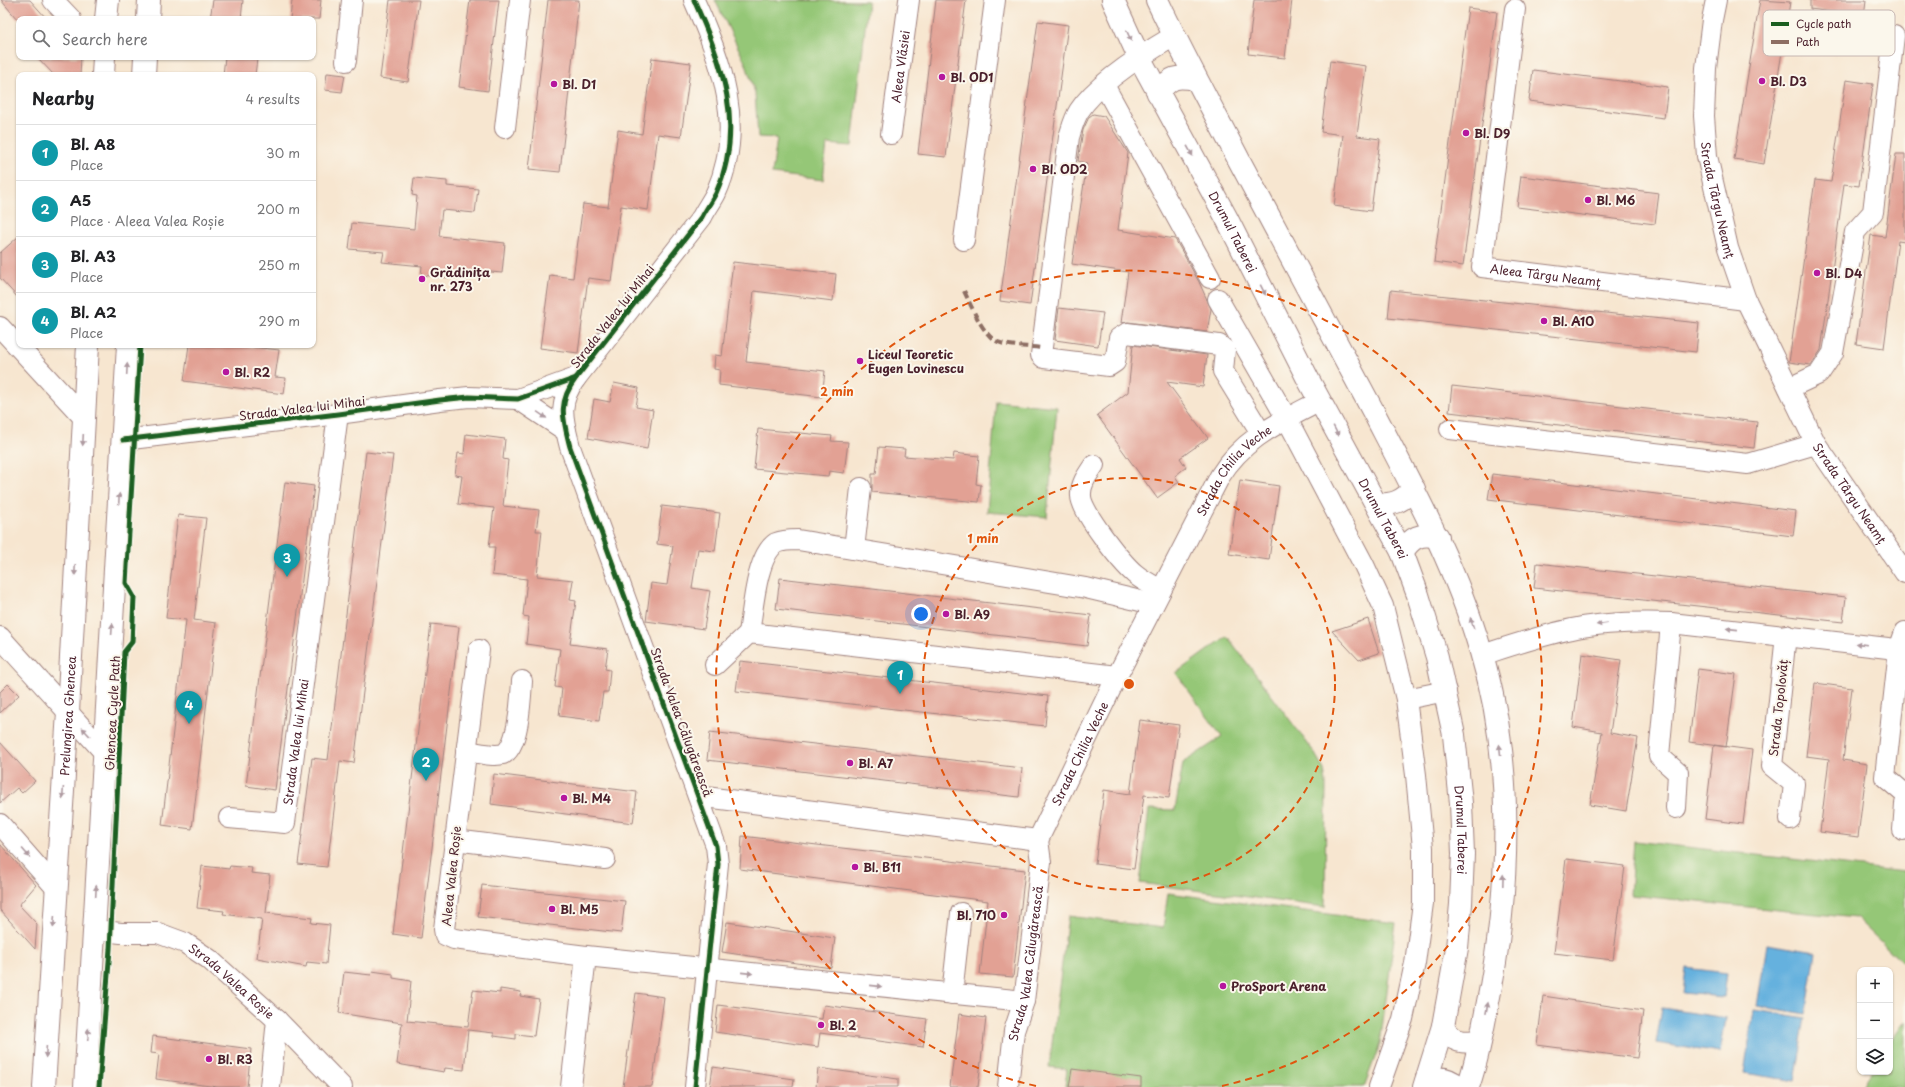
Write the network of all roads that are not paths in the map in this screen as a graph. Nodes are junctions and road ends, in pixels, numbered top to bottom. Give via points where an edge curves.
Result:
1 (53, 0) edge
2 (108, 0) edge
3 (149, 0) edge
4 (352, 0) edge
5 (520, 0) edge
6 (694, 0) edge
7 (909, 0) edge
8 (995, 0) edge
9 (1113, 0) edge
10 (1157, 0) edge
11 (1716, 0) edge
12 (1515, 9) dead end
13 (68, 16) edge
14 (106, 16) edge
15 (148, 16) edge
16 (1174, 36) junction
17 (1892, 56) edge
18 (1139, 57) junction
19 (104, 60) edge
20 (145, 60) edge
21 (346, 61) dead end
22 (103, 72) edge
23 (144, 72) edge
24 (1196, 79) junction
25 (1104, 85) junction
26 (1158, 93) junction
27 (505, 128) dead end
28 (891, 134) dead end
29 (964, 240) dead end
30 (1210, 278) dead end
31 (1218, 300) dead end
32 (1746, 300) junction
33 (0, 327) edge
34 (16, 344) edge
35 (19, 348) edge
36 (88, 348) edge
37 (128, 348) edge
38 (576, 378) junction
39 (1789, 388) junction
40 (518, 399) junction
41 (1320, 401) junction
42 (338, 414) junction
43 (84, 418) junction
44 (1287, 419) junction
45 (1450, 429) dead end
46 (566, 432) junction
47 (1262, 432) junction
48 (123, 440) junction
49 (1816, 444) junction
50 (1094, 465) dead end
51 (861, 488) dead end
52 (1414, 489) junction
53 (1377, 505) junction
54 (1438, 537) junction
55 (854, 550) junction
56 (1402, 552) junction
57 (1905, 573) edge
58 (1157, 597) junction
59 (1671, 623) junction
60 (749, 633) junction
61 (1786, 635) junction
62 (0, 636) edge
63 (1903, 644) edge
64 (479, 650) dead end
65 (1482, 655) junction
66 (715, 665) dead end
67 (1117, 676) junction
68 (522, 681) dead end
69 (1446, 691) junction
70 (1406, 699) junction
71 (68, 712) junction
72 (466, 751) junction
73 (104, 752) junction
74 (1905, 794) edge
75 (698, 796) junction
76 (1905, 804) edge
77 (1676, 808) dead end
78 (229, 818) dead end
79 (1790, 819) dead end
80 (0, 824) edge
81 (1903, 830) dead end
82 (455, 840) junction
83 (1038, 840) junction
84 (605, 859) dead end
85 (56, 888) junction
86 (961, 914) dead end
87 (94, 930) junction
88 (586, 956) junction
89 (708, 969) junction
90 (952, 994) junction
91 (1024, 1001) junction
92 (277, 1020) junction
93 (1443, 1026) junction
94 (1480, 1041) junction
95 (1425, 1085) edge
96 (44, 1087) edge
97 (85, 1087) edge
98 (270, 1087) edge
99 (342, 1087) edge
100 (571, 1087) edge
101 (695, 1087) edge
102 (1008, 1087) edge
103 (1380, 1087) edge
104 (1459, 1087) edge
105 (1468, 1087) edge

1 - 13 street
2 - 14 main road
3 - 15 main road
4 - 21 street
5 - 27 street
6 - 38 street, Strada Valea lui Mihai via 715,49 730,111 728,145 716,193 702,217
7 - 28 street, Aleea Vlăsiei
8 - 29 street
9 -> 18 main road, Drumul Taberei
10 - 16 main road
11 - 32 street, Strada Târgu Neamț via 1706,68 1704,116 1707,156 1728,248
12 - 32 street, Aleea Târgu Neamț via 1482,267
16 - 18 street
16 - 24 main road
17 - 39 street via 1873,212 1856,232 1833,353 1819,374
18 - 25 street
18 - 26 main road, Drumul Taberei
19 - 22 main road
20 - 23 main road
24 - 26 main road via 1172,78
24 - 52 main road
25 - 30 street
25 - 47 street via 1080,111 1069,137 1041,355 1044,358 1109,366 1115,362 1119,338 1127,333 1219,345 1225,350 1223,371
26 -> 41 main road, Drumul Taberei via 1226,217
31 - 44 street
32 - 39 street, Strada Târgu Neamț
33 - 34 street
35 - 43 street
36 - 43 main road, Prelungirea Ghencea
48 -> 37 main road
38 - 40 street, Strada Valea lui Mihai
38 - 46 street, Strada Valea Călugărească via 563,403
39 - 49 street, Strada Târgu Neamț
40 - 42 street, Strada Valea lui Mihai via 491,397 440,400
40 -> 46 street
41 - 44 street, Strada Chilia Veche
41 -> 53 main road, Drumul Taberei
42 - 48 street, Strada Valea lui Mihai
42 - 78 street, Strada Valea lui Mihai via 285,823
43 -> 71 main road, Prelungirea Ghencea
44 - 47 street, Strada Chilia Veche
44 - 70 street via 1383,606
45 - 49 street via 1748,464
46 - 75 street, Strada Valea Călugărească
47 - 58 street, Strada Chilia Veche via 1242,447 1226,465
73 -> 48 main road
49 - 57 street, Strada Târgu Neamț
50 - 58 street via 1085,478 1080,497 1085,511 1106,541
51 - 55 street
52 - 53 main road via 1395,504
52 - 54 main road
53 - 56 main road, Drumul Taberei
54 - 56 main road via 1421,535 1414,538
65 -> 54 main road via 1463,595
55 - 58 street
55 - 60 street via 798,540 776,543 760,569
56 - 69 main road, Drumul Taberei via 1418,595
58 - 67 street, Strada Chilia Veche
61 -> 59 street
59 -> 65 street via 1635,621 1576,628
59 - 77 street via 1659,756 1678,773
60 - 66 street
60 - 67 street
63 -> 61 street
61 - 79 street, Strada Topolovăț via 1772,766 1794,784
62 - 71 street
63 - 74 street via 1886,777
64 - 72 street, Aleea Valea Roșie
94 -> 65 main road via 1494,975 1505,851 1504,800 1498,734
67 - 83 street, Strada Chilia Veche
68 - 72 street via 516,734 510,747 504,753 496,754
69 - 70 street
69 - 93 main road, Drumul Taberei via 1462,803 1463,854 1457,948
70 - 103 street via 1423,848 1423,903 1415,963 1403,1019
73 -> 71 street
71 -> 85 main road, Prelungirea Ghencea
72 - 82 street, Aleea Valea Roșie
87 -> 73 main road
75 - 83 street
75 - 89 street, Strada Valea Călugărească via 716,846 718,864
76 - 81 street
80 -> 85 street
82 - 84 street
82 - 88 street, Aleea Valea Roșie via 444,929 446,935 454,939
83 - 91 street, Strada Valea Călugărească via 1041,862
85 -> 96 main road, Prelungirea Ghencea
86 - 90 street
87 - 92 street, Strada Valea Roșie via 158,933 185,943 209,959
97 -> 87 main road
88 - 89 street, Aleea Valea Roșie
88 - 100 street
89 -> 90 street, Aleea Valea Roșie
89 - 101 street, Strada Valea Călugărească
90 - 91 street, Aleea Valea Roșie
91 - 102 street, Strada Valea Călugărească via 1014,1031
92 - 98 street
92 - 99 street, Strada Valea Roșie
93 - 94 main road via 1454,1040
93 - 95 main road, Drumul Taberei
94 - 105 main road
95 - 104 main road via 1433,1078 1441,1078

